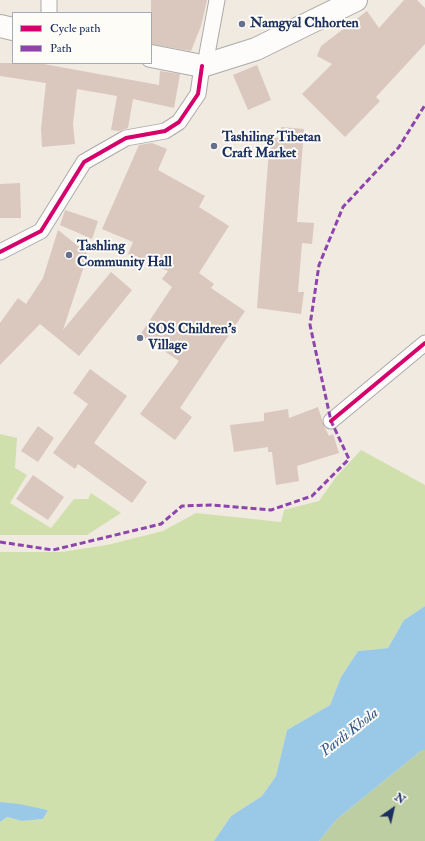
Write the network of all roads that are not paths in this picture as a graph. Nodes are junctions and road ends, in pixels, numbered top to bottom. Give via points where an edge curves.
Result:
1 (49, 0) edge
2 (217, 0) edge
3 (356, 0) edge
4 (49, 12) edge
5 (0, 26) edge
6 (12, 29) edge
7 (152, 56) edge
8 (206, 64) junction
9 (0, 252) edge
10 (425, 343) edge
11 (331, 421) dead end

1 - 4 street
2 - 8 street
3 - 8 main road via 256,49
5 - 6 main road
7 - 8 main road
8 - 9 street via 198,94 179,122 165,131 126,138 84,162 41,231
10 - 11 street

